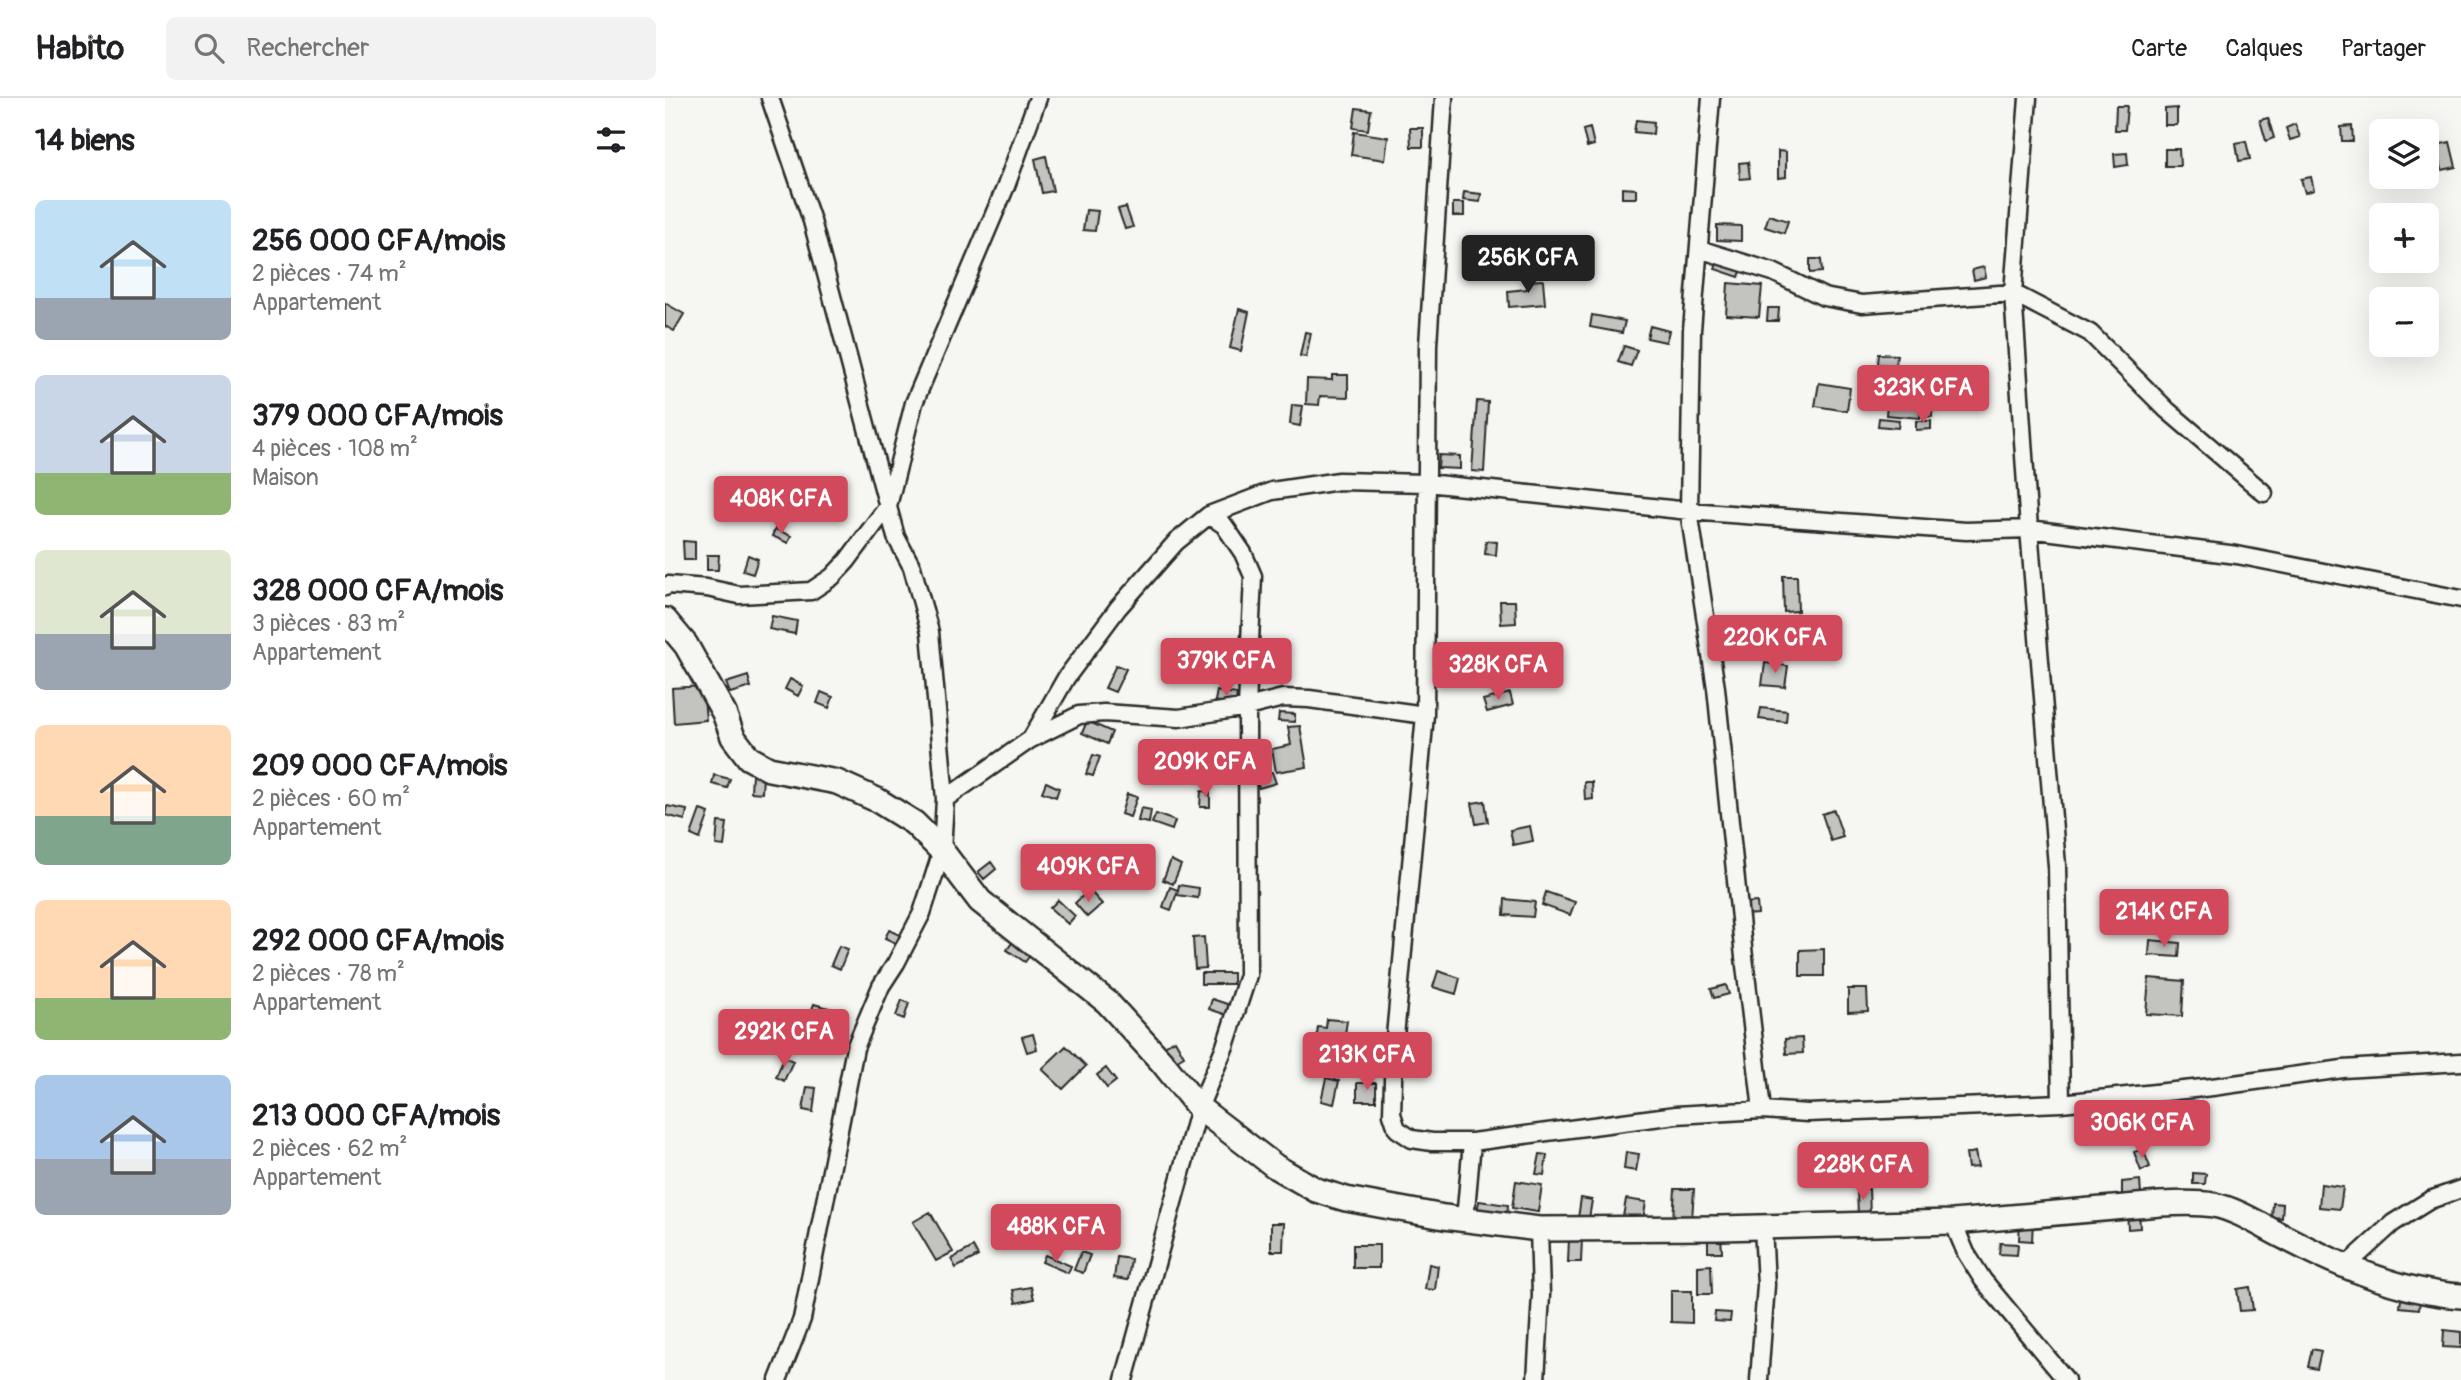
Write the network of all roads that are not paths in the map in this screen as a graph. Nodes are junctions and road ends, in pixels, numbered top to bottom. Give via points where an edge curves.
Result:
1 (770, 98) edge
2 (1038, 98) edge
3 (1444, 98) edge
4 (1711, 98) edge
5 (2028, 98) edge
6 (1699, 249) junction
7 (2013, 293) junction
8 (1427, 483) junction
9 (2264, 493) dead end
10 (888, 506) junction
11 (1689, 510) junction
12 (1209, 515) junction
13 (2029, 528) junction
14 (665, 587) edge
15 (2461, 599) edge
16 (665, 620) edge
17 (1247, 707) junction
18 (1425, 715) junction
19 (1031, 739) junction
20 (945, 799) junction
21 (942, 851) junction
22 (2461, 1062) edge
23 (2061, 1103) junction
24 (1199, 1108) junction
25 (1762, 1110) junction
26 (1472, 1142) junction
27 (2461, 1189) edge
28 (1465, 1220) junction
29 (1953, 1222) junction
30 (1763, 1226) junction
31 (1539, 1228) junction
32 (2346, 1266) junction
33 (2461, 1296) edge
34 (778, 1380) edge
35 (1124, 1380) edge
36 (1536, 1380) edge
37 (1759, 1380) edge
38 (2066, 1380) edge

1 - 10 street via 812,221
2 - 10 street via 914,403
3 - 8 street via 1428,345
4 - 6 street
5 - 7 street
6 - 7 street via 1773,272 1823,297 1862,304
6 - 11 street via 1692,330
7 - 9 street via 2090,333 2167,410
7 - 13 street
8 - 11 street
8 - 12 street via 1339,481 1272,491
8 - 18 street
10 - 14 street via 832,577 811,591 739,595 707,587
10 - 20 street via 930,632
11 - 13 street via 1966,531
11 - 25 street via 1716,688
12 - 17 street via 1224,525 1244,553 1253,576
12 - 19 street via 1176,542 1118,608 1066,678
13 - 15 street via 2237,555
13 - 23 street via 2057,866
16 - 21 main road via 686,646 733,737 749,758 769,769 837,782 877,800 914,823
17 - 18 street via 1283,698 1309,699
17 - 19 street via 1179,718 1079,715
17 - 24 street via 1248,975
18 - 26 street via 1394,1047 1392,1114 1397,1129 1412,1139
19 - 20 street
20 - 21 street
21 - 24 main road via 980,901 1107,1002
21 - 34 street via 922,914 881,986 855,1048 802,1319
22 - 23 street via 2343,1069
23 - 25 street via 1808,1113
24 - 28 main road via 1276,1167 1315,1190
24 - 35 street
25 - 26 street via 1628,1120
26 - 28 street
27 - 32 street via 2430,1200 2393,1223
28 - 31 main road
29 - 30 main road
29 - 32 main road via 2160,1204 2217,1206
29 - 38 street via 1983,1280
30 - 31 main road
30 - 37 street via 1766,1285
31 - 36 street
32 - 33 main road via 2418,1290

